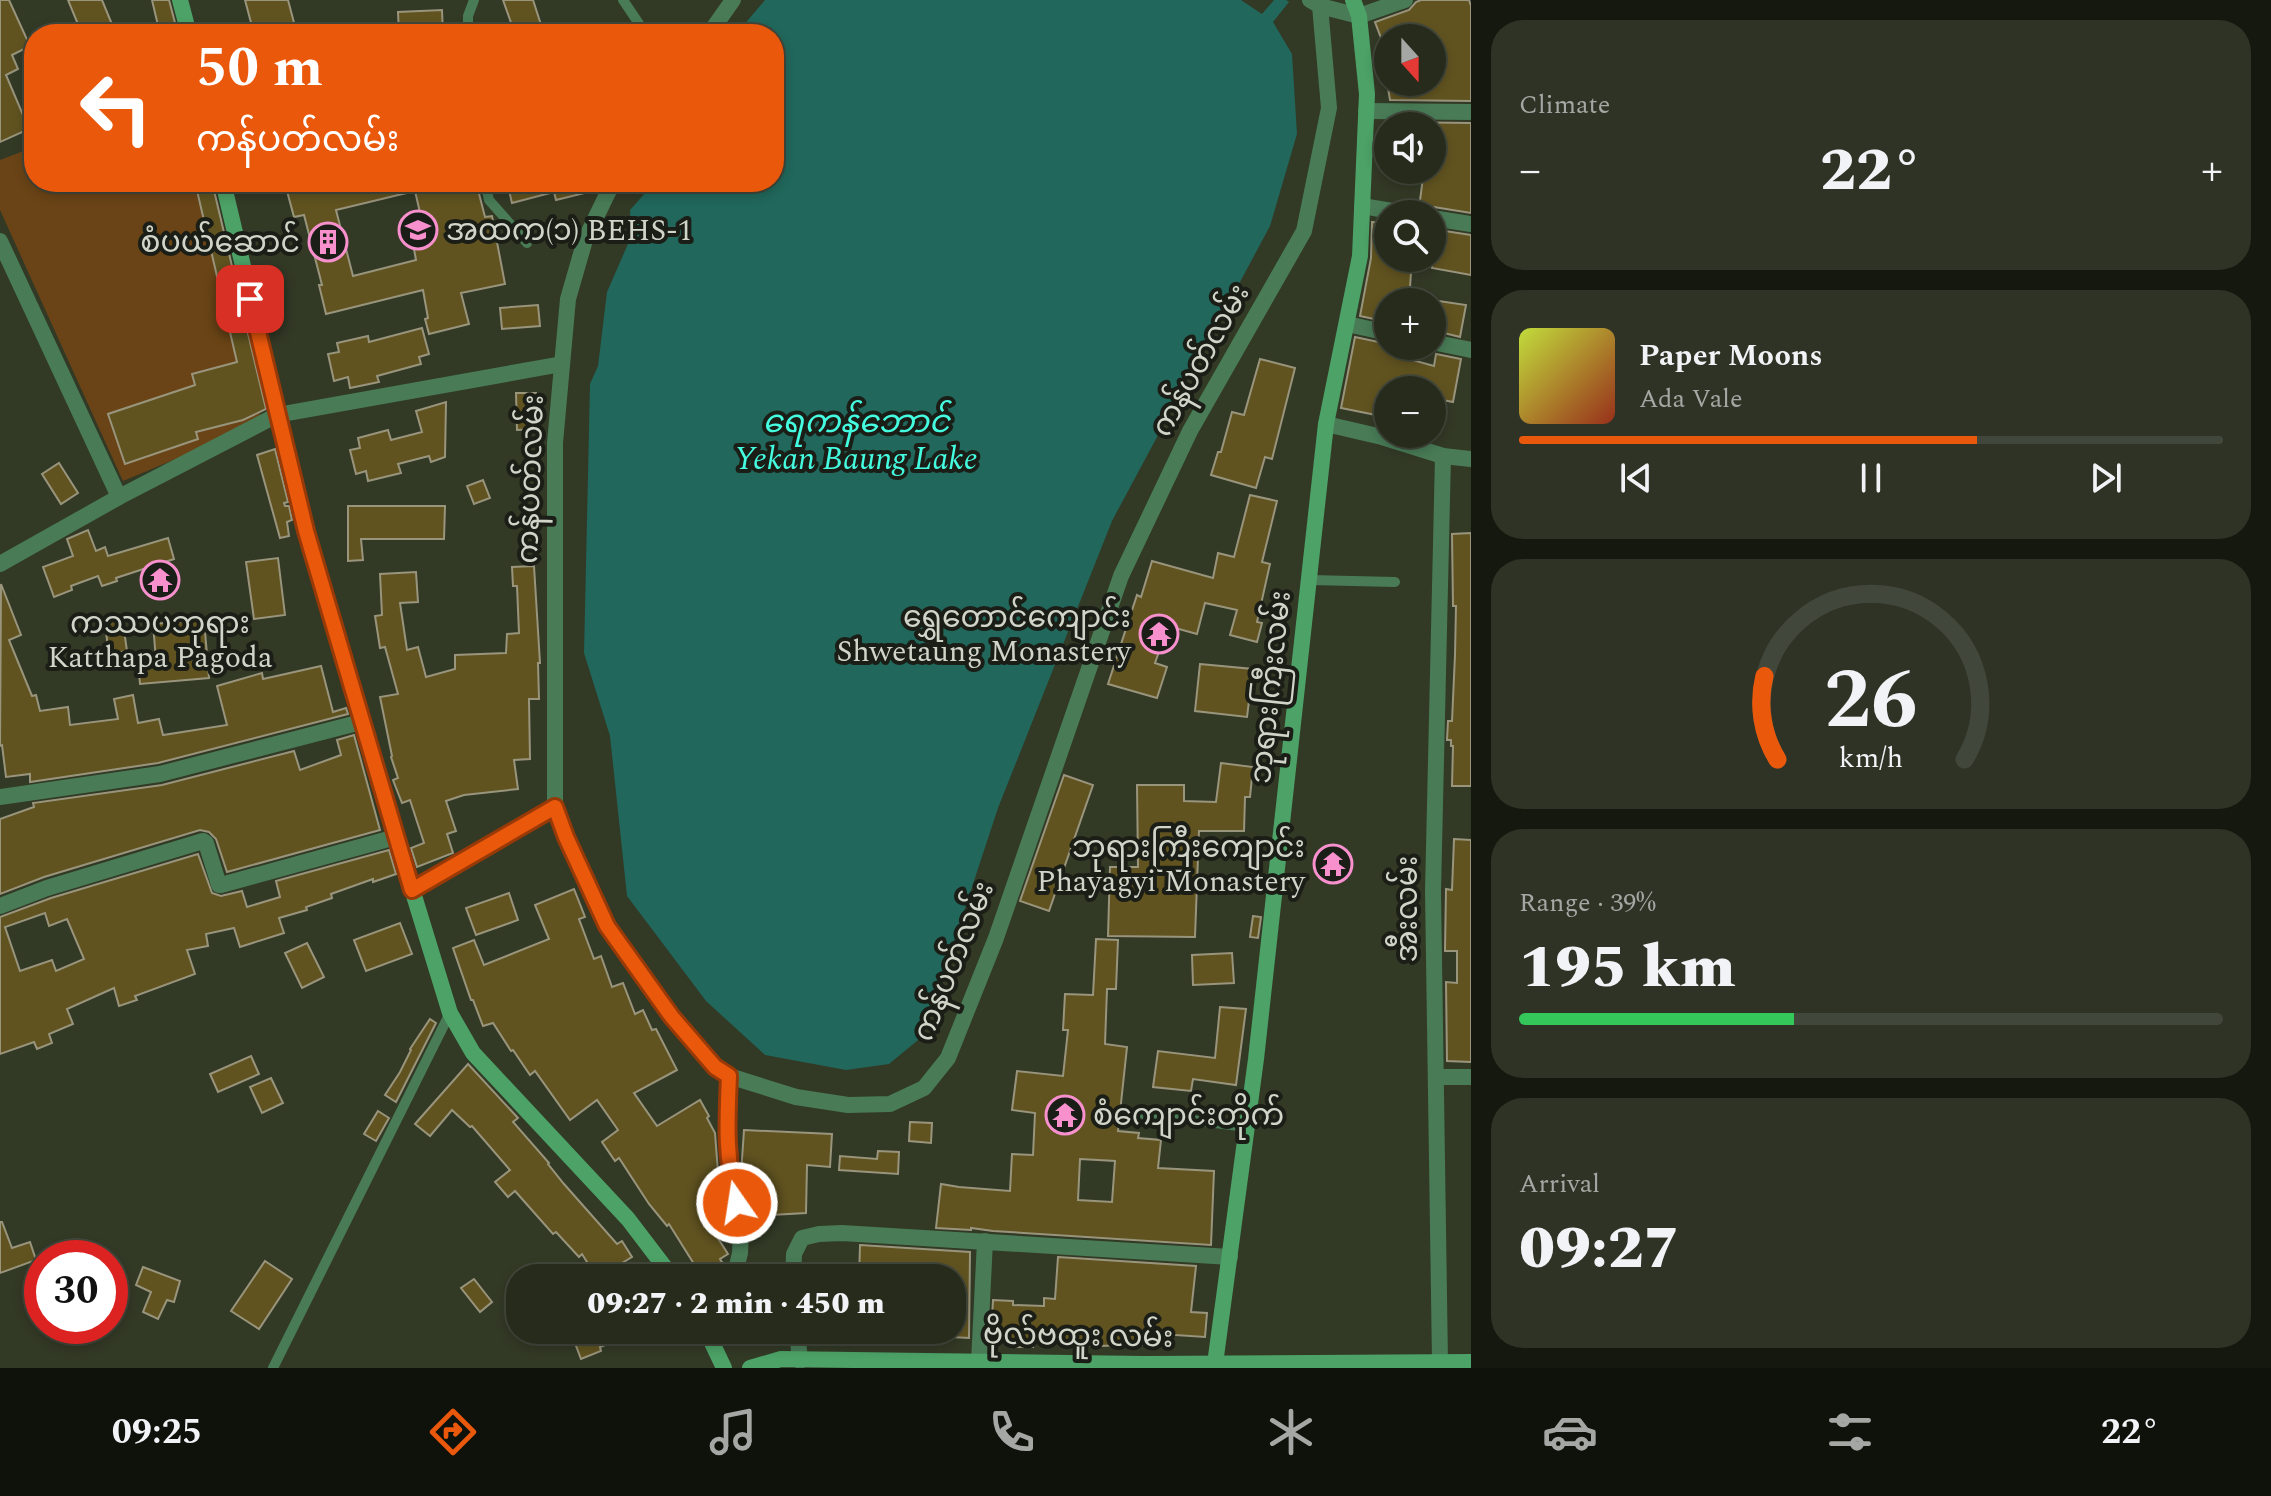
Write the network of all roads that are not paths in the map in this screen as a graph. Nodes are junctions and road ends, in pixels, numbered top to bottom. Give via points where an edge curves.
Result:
1 (180, 0) edge
2 (474, 0) edge
3 (623, 0) edge
4 (733, 0) edge
5 (1405, 0) edge
6 (1316, 2) edge
7 (1356, 8) edge
8 (186, 24) edge
9 (468, 24) edge
10 (639, 24) edge
11 (716, 24) edge
12 (1366, 111) junction
13 (1471, 112) edge
14 (225, 192) edge
15 (487, 192) edge
16 (608, 192) edge
17 (1362, 206) junction
18 (1374, 208) edge
19 (1446, 220) edge
20 (1471, 224) edge
21 (0, 241) edge
22 (527, 243) dead end
23 (1347, 324) junction
24 (1374, 330) edge
25 (1446, 345) edge
26 (1471, 350) edge
27 (562, 364) junction
28 (277, 415) junction
29 (1326, 424) junction
30 (1443, 456) junction
31 (1471, 459) edge
32 (119, 497) junction
33 (0, 564) edge
34 (1310, 580) junction
35 (1395, 582) dead end
36 (361, 722) junction
37 (1, 795) edge
38 (555, 807) junction
39 (396, 837) junction
40 (412, 890) junction
41 (0, 906) edge
42 (450, 1013) junction
43 (729, 1076) junction
44 (1437, 1077) junction
45 (1471, 1077) edge
46 (1143, 1114) dead end
47 (1247, 1127) junction
48 (985, 1241) junction
49 (1230, 1257) junction
50 (662, 1264) edge
51 (737, 1264) edge
52 (794, 1264) edge
53 (715, 1344) edge
54 (798, 1344) edge
55 (800, 1361) junction
56 (979, 1362) junction
57 (1440, 1362) junction
58 (1471, 1362) edge
59 (1215, 1364) junction
60 (273, 1368) edge
61 (724, 1368) edge
62 (750, 1368) edge

1 - 8 main road
2 - 9 lane
3 - 10 lane
4 - 11 street
5 - 7 street
6 - 7 street
6 - 43 street, ကန်ပတ်လမ်း via 1329,108 1304,231 1190,431 1121,576 996,938 948,1058 924,1088 890,1104 848,1105 796,1097
7 - 12 main road, ဘုရားကြီးလမ်း
12 - 13 street
12 - 17 main road, ဘုရားကြီးလမ်း
14 - 28 main road
15 - 22 lane
16 - 27 street, ကန်ပတ်လမ်း via 585,240 568,299
17 - 18 street
17 - 23 main road, ဘုရားကြီးလမ်း via 1360,256
19 - 20 street
21 - 32 street
23 - 24 street
23 - 29 main road, ဘုရားကြီးလမ်း
25 - 26 street
27 - 28 street
27 - 38 street, ကန်ပတ်လမ်း via 555,443
28 - 32 street
28 - 36 main road
29 - 30 street
29 - 34 main road, ဘုရားကြီးလမ်း
30 - 31 street
30 - 44 street, အီးလမ်း via 1433,891
32 - 33 street
34 - 35 lane
34 - 47 main road, ဘုရားကြီးလမ်း
36 - 37 street via 160,774
36 - 39 main road
38 - 40 street
38 - 43 street, ကန်ပတ်လမ်း via 607,926 672,1017
39 - 40 main road
39 - 41 street via 221,885 203,841
40 - 42 main road
42 - 50 main road via 473,1053 628,1219
42 - 60 lane
43 - 51 street via 726,1138 741,1230
44 - 45 street
44 - 57 street, အီးလမ်း
46 - 47 lane
47 - 49 main road, ဘုရားကြီးလမ်း
48 - 49 street
48 - 52 street via 819,1234 802,1238
48 - 56 street
49 - 59 main road, ဘုရားကြီးလမ်း
53 - 61 main road
54 - 55 street
55 - 56 main road, ဗိုလ်ဗထူး လမ်း
55 - 62 main road, ဗိုလ်ဗထူး လမ်း via 781,1359
56 - 59 main road, ဗိုလ်ဗထူး လမ်း
57 - 58 main road, ဗိုလ်ဗထူး လမ်း
57 - 59 main road, ဗိုလ်ဗထူး လမ်း

